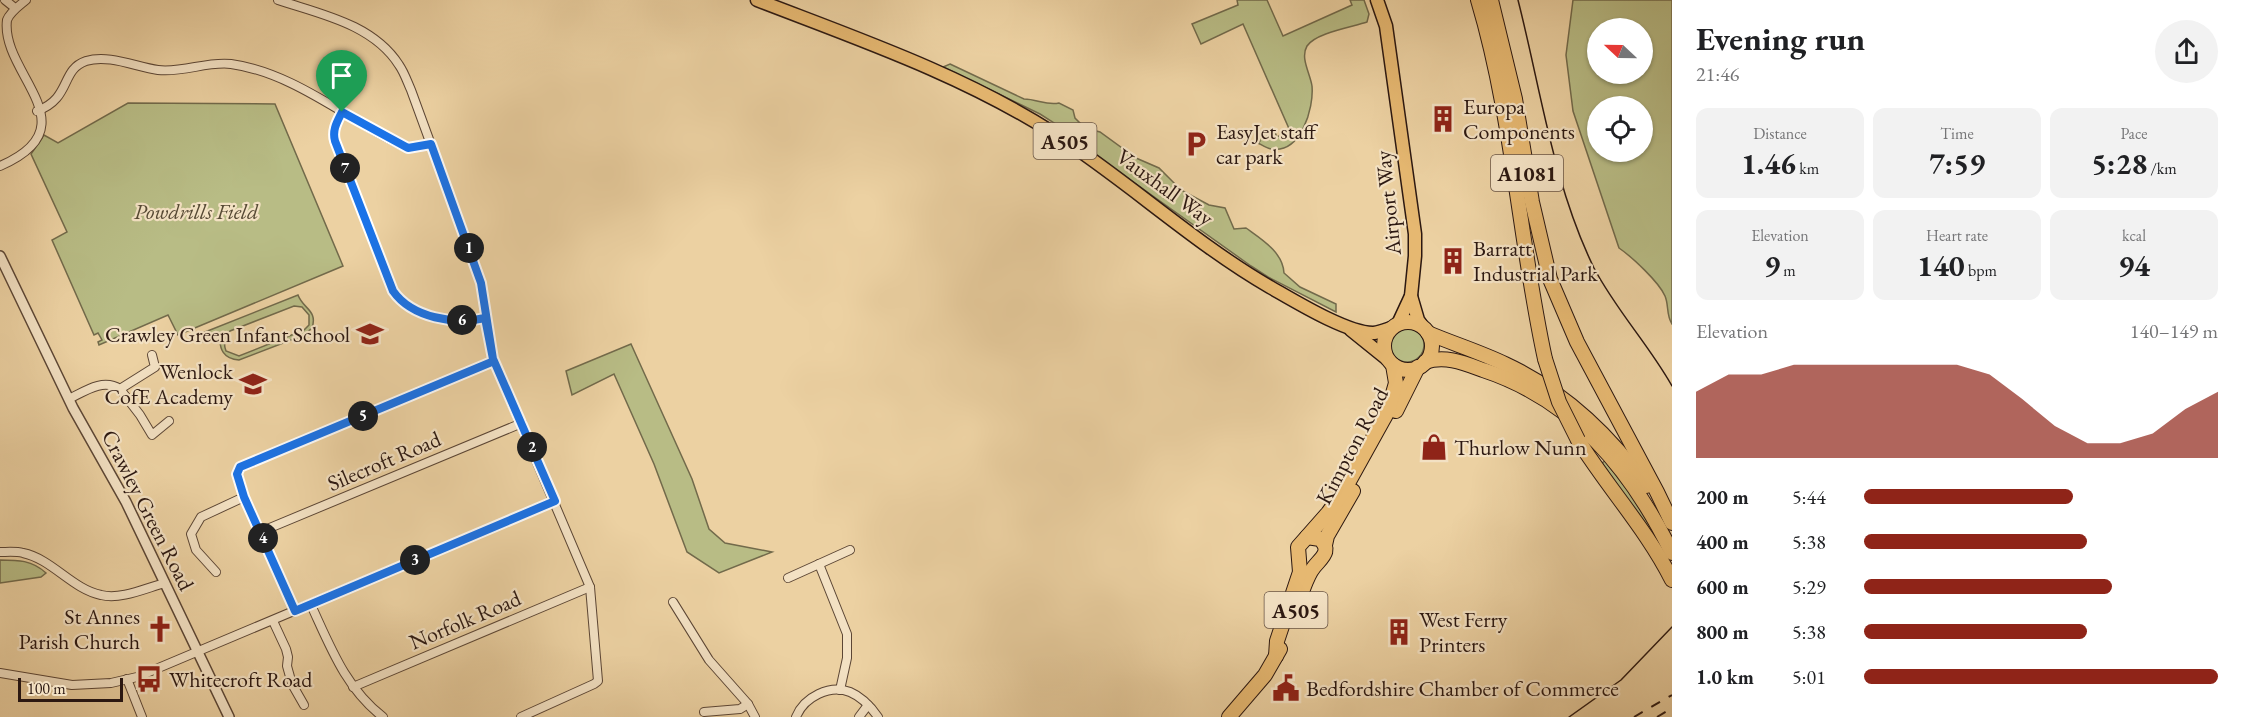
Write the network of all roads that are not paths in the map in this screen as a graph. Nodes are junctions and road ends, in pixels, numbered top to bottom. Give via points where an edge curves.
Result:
1 (5, 0) edge
2 (26, 0) edge
3 (278, 0) edge
4 (757, 0) edge
5 (1377, 0) edge
6 (1478, 0) edge
7 (1491, 0) edge
8 (15, 8) junction
9 (37, 111) junction
10 (342, 112) junction
11 (431, 144) junction
12 (0, 166) edge
13 (0, 256) edge
14 (1411, 296) junction
15 (485, 318) junction
16 (1394, 326) junction
17 (1348, 328) junction
18 (1425, 330) junction
19 (152, 355) dead end
20 (494, 361) junction
21 (1390, 362) junction
22 (1422, 365) junction
23 (120, 390) junction
24 (69, 399) junction
25 (169, 421) dead end
26 (522, 423) junction
27 (244, 497) junction
28 (555, 501) junction
29 (1664, 508) junction
30 (1672, 523) edge
31 (260, 532) junction
32 (1307, 537) junction
33 (1325, 545) junction
34 (850, 550) dead end
35 (0, 552) edge
36 (1672, 553) edge
37 (1300, 558) junction
38 (819, 564) junction
39 (1317, 564) junction
40 (216, 572) dead end
41 (788, 578) dead end
42 (1672, 580) edge
43 (165, 583) junction
44 (590, 587) junction
45 (673, 602) dead end
46 (311, 605) junction
47 (295, 611) junction
48 (273, 621) junction
49 (198, 651) junction
50 (1276, 656) junction
51 (0, 672) edge
52 (127, 679) junction
53 (353, 687) junction
54 (840, 690) junction
55 (748, 704) junction
56 (304, 705) dead end
57 (868, 705) junction
58 (704, 712) dead end
59 (532, 715) edge
60 (142, 717) edge
61 (230, 717) edge
62 (383, 717) edge
63 (521, 717) edge
64 (755, 717) edge
65 (796, 717) edge
66 (859, 717) edge
67 (878, 717) edge
68 (1229, 717) edge

1 - 8 street
2 - 8 street
3 - 11 street via 347,24 388,51 399,64
4 - 17 main road, Vauxhall Way / A505 via 921,64 1016,110 1105,168 1261,281
5 - 14 main road, Airport Way via 1386,26 1415,234
6 - 42 highway, A1081, bridge via 1507,122 1538,326 1559,402 1597,470 1645,533
7 - 29 highway, A1081 via 1550,279 1577,342
8 - 9 street via 8,20 7,45
9 - 10 street via 56,101 75,67 96,59 161,70 224,64 251,68
9 - 12 street via 37,139 19,156
10 - 11 street via 408,148
10 - 15 street via 333,134 393,291 419,312 458,320
11 - 15 street via 481,283
13 - 24 street, Crawley Green Road
14 - 16 main road, Airport Way
14 - 18 main road, Airport Way
15 - 20 street
16 - 17 main road, Vauxhall Way / A505 via 1373,333
16 - 18 highway via 1411,322
16 - 21 highway via 1384,339 1384,353
17 - 21 main road, Vauxhall Way / A505
18 - 22 highway via 1432,348
18 - 29 highway, A1081 via 1504,363 1548,388 1596,427
19 - 23 street via 155,367
20 - 26 street
20 - 27 street via 240,467 237,474
21 - 22 highway via 1405,370
21 - 32 highway, Kimpton Road via 1396,383 1388,411 1343,492
22 - 33 highway, Kimpton Road
22 - 36 highway via 1452,360 1507,378 1560,408 1622,471 1652,514
23 - 24 street via 104,384
23 - 25 street via 152,435
24 - 43 street, Crawley Green Road
26 - 28 street
26 - 31 street, Silecroft Road
27 - 31 street
27 - 40 street via 201,518 191,534 196,550
28 - 44 street
28 - 46 street
29 - 30 highway, A1081
31 - 47 street
32 - 33 highway via 1320,539
32 - 37 highway via 1298,547
33 - 39 highway via 1325,556
34 - 38 street
35 - 43 street via 23,553 42,560 100,595 119,595
37 - 39 highway via 1307,564
37 - 50 highway, A505 via 1300,573 1277,641
38 - 41 street
38 - 54 street via 847,634
39 - 50 highway, A505 via 1307,578
43 - 49 street, Crawley Green Road
44 - 53 street, Norfolk Road
44 - 59 street via 598,681
45 - 55 street via 709,660
46 - 47 street
46 - 53 street
47 - 48 street
48 - 49 street
48 - 56 street via 288,657 292,684
49 - 52 street
49 - 61 street, Crawley Green Road
50 - 68 highway, A505
51 - 52 street via 72,686
52 - 60 street
53 - 62 street
54 - 57 street via 849,691
54 - 65 street via 814,696
55 - 58 street via 740,709
55 - 64 street
57 - 66 street
57 - 67 street
59 - 63 street

